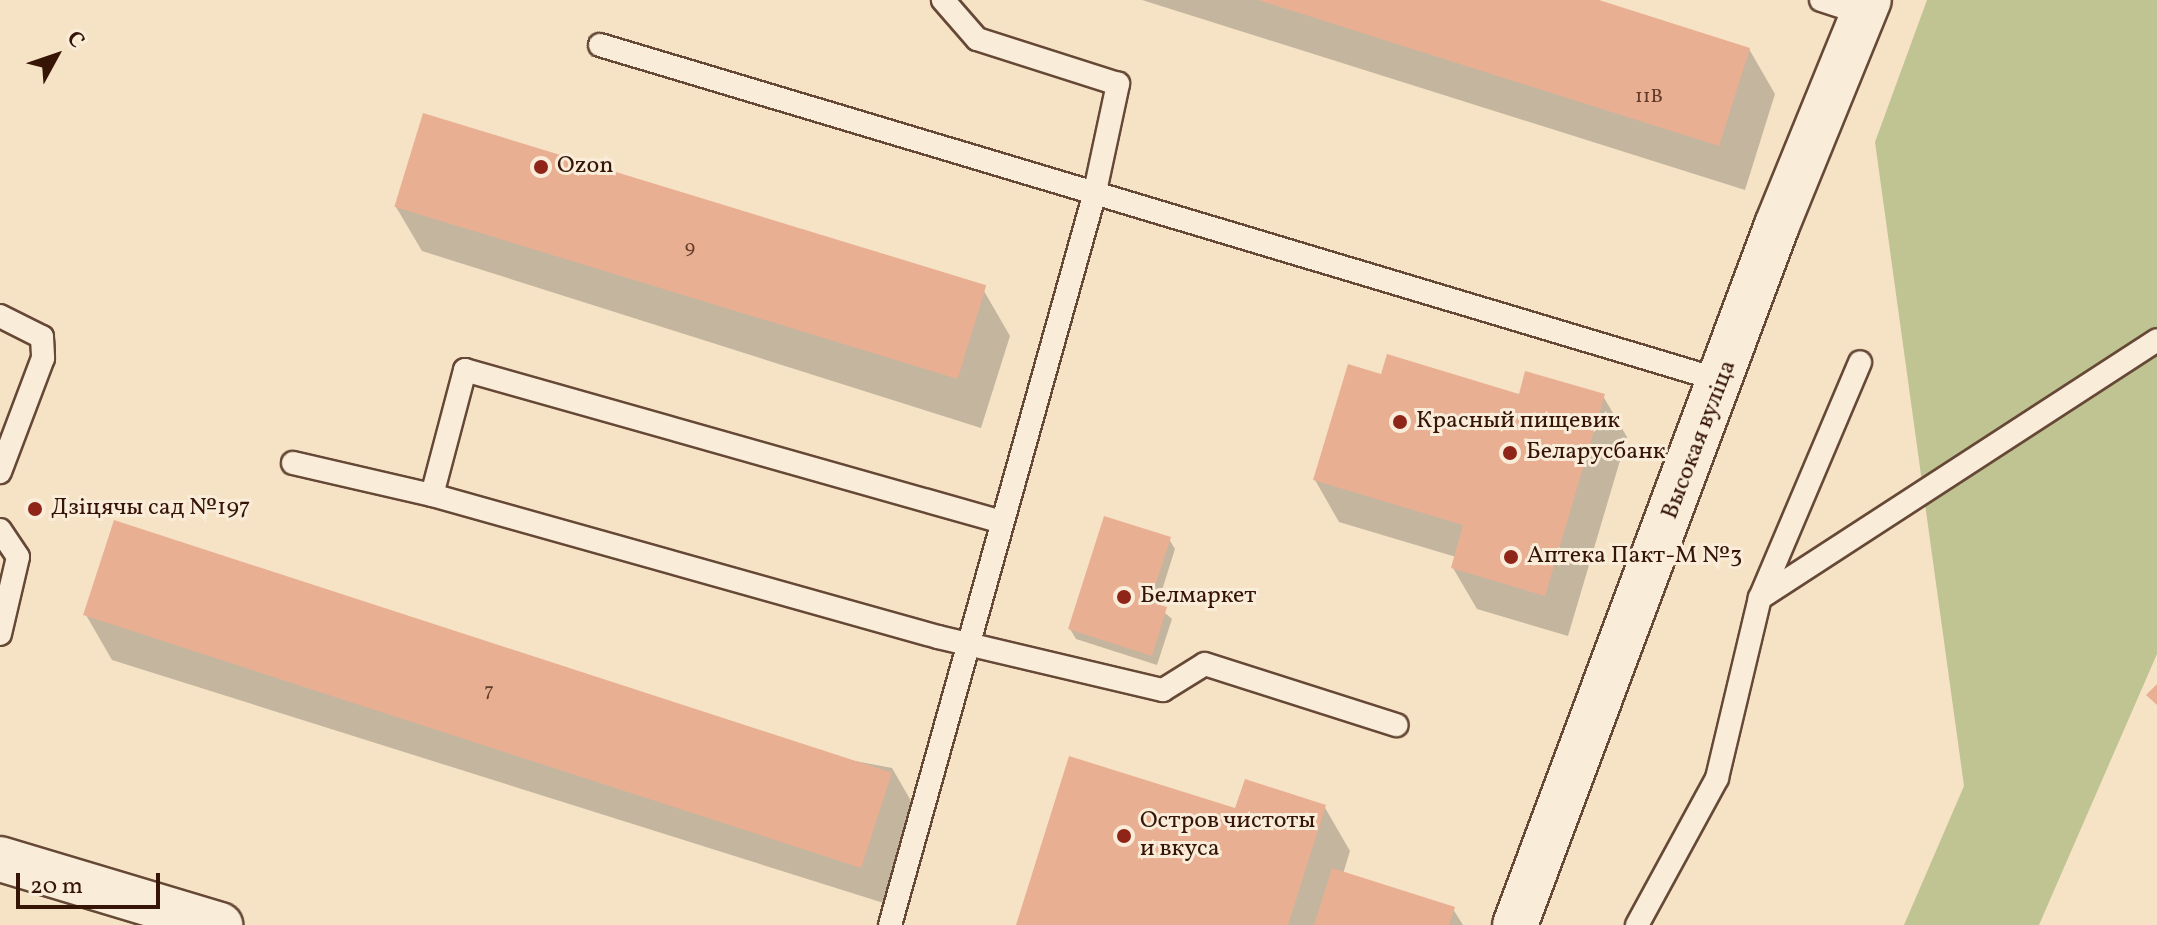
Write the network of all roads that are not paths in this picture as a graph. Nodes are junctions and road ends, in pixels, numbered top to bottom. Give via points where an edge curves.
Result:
1 (943, 0) edge
2 (1821, 0) edge
3 (1866, 7) edge
4 (600, 45) dead end
5 (1094, 196) junction
6 (0, 316) edge
7 (2157, 340) edge
8 (1860, 362) dead end
9 (1723, 381) junction
10 (293, 463) dead end
11 (0, 472) edge
12 (432, 495) junction
13 (1002, 522) junction
14 (0, 530) edge
15 (1760, 598) junction
16 (0, 634) edge
17 (968, 643) junction
18 (1396, 725) dead end
19 (0, 859) edge
20 (220, 925) edge
21 (890, 925) edge
22 (1515, 925) edge
23 (1637, 925) edge

1 - 5 lane via 977,39 1118,84
2 - 3 lane
3 - 9 street, Высокая вуліца via 1777,225
4 - 5 lane
5 - 9 lane
5 - 13 lane
6 - 11 lane via 42,337 43,358
7 - 15 lane
8 - 15 lane
9 - 22 street, Высокая вуліца
10 - 12 lane
12 - 13 lane via 465,370
12 - 17 lane
13 - 17 lane
14 - 16 lane via 18,557
15 - 23 lane via 1717,778
17 - 18 lane via 1163,690 1205,664
17 - 21 lane
19 - 20 street

